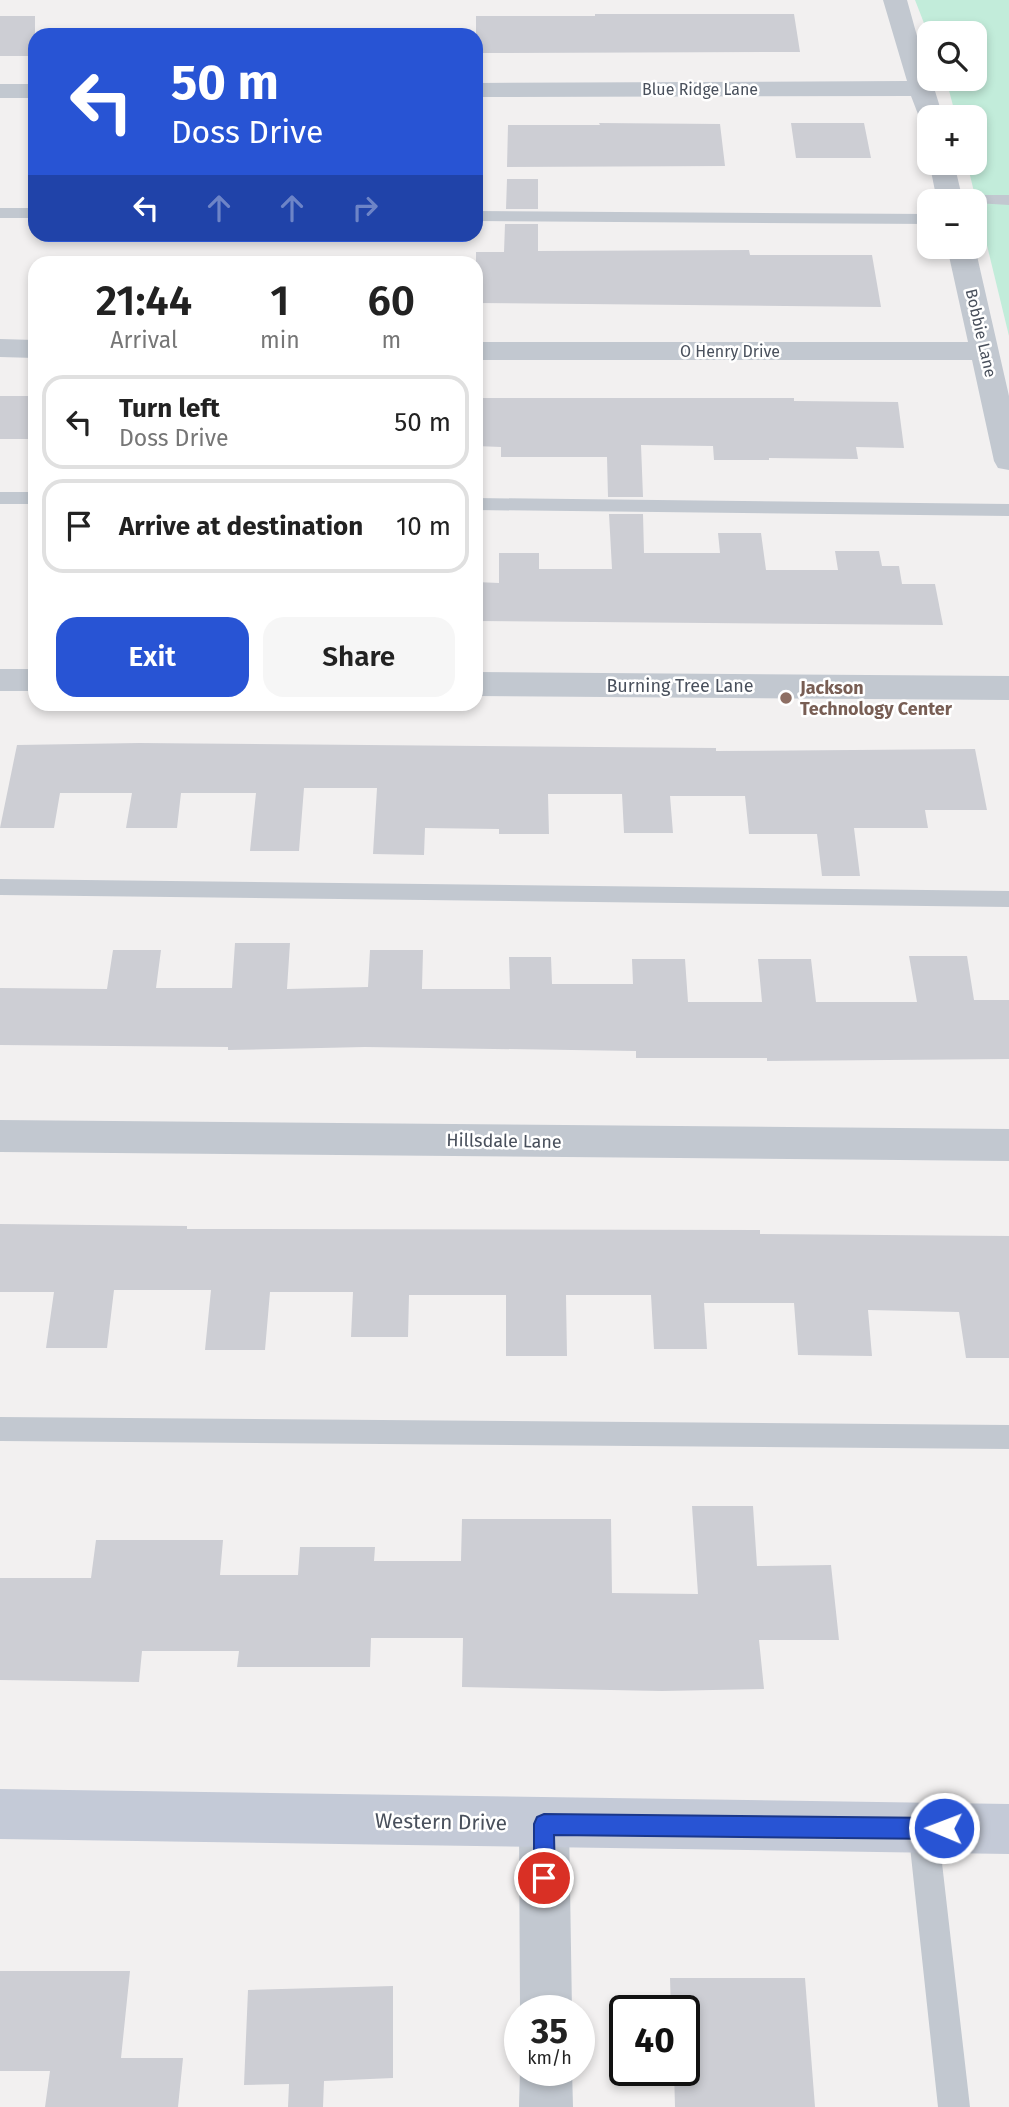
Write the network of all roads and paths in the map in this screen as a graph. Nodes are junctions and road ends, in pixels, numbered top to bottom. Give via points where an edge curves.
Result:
1 (895, 0) edge
2 (917, 68) edge
3 (917, 89) edge
4 (483, 90) edge
5 (0, 91) edge
6 (28, 91) edge
7 (987, 200) edge
8 (1009, 200) edge
9 (0, 212) edge
10 (28, 213) edge
11 (483, 216) edge
12 (917, 219) edge
13 (964, 259) edge
14 (0, 348) edge
15 (28, 349) edge
16 (483, 351) edge
17 (994, 361) edge
18 (1009, 461) edge
19 (0, 498) edge
20 (28, 498) edge
21 (483, 504) edge
22 (1009, 510) edge
23 (0, 680) edge
24 (28, 680) edge
25 (483, 684) edge
26 (1009, 688) edge
27 (0, 887) edge
28 (1009, 899) edge
29 (0, 1136) edge
30 (1009, 1145) edge
31 (0, 1429) edge
32 (1009, 1437) edge
33 (0, 1814) edge
34 (544, 1824) junction
35 (923, 1828) junction
36 (1009, 1829) edge
37 (545, 1995) edge
38 (546, 2086) edge
39 (546, 2107) edge
40 (954, 2107) edge

1 - 2 street
3 - 4 street, Blue Ridge Lane
5 - 6 street
7 - 8 lane
9 - 10 lane
11 - 12 lane
13 - 17 street, Bobbie Lane
14 - 15 street
16 - 17 street, O Henry Drive
17 - 18 street, Bobbie Lane
19 - 20 lane
21 - 22 lane
23 - 24 street
25 - 26 street, Burning Tree Lane
27 - 28 lane
29 - 30 street, Hillsdale Lane
31 - 32 lane
33 - 34 street, Western Drive
34 - 35 street, Western Drive
34 - 37 street
35 - 36 street, Western Drive
35 - 40 lane
38 - 39 street

